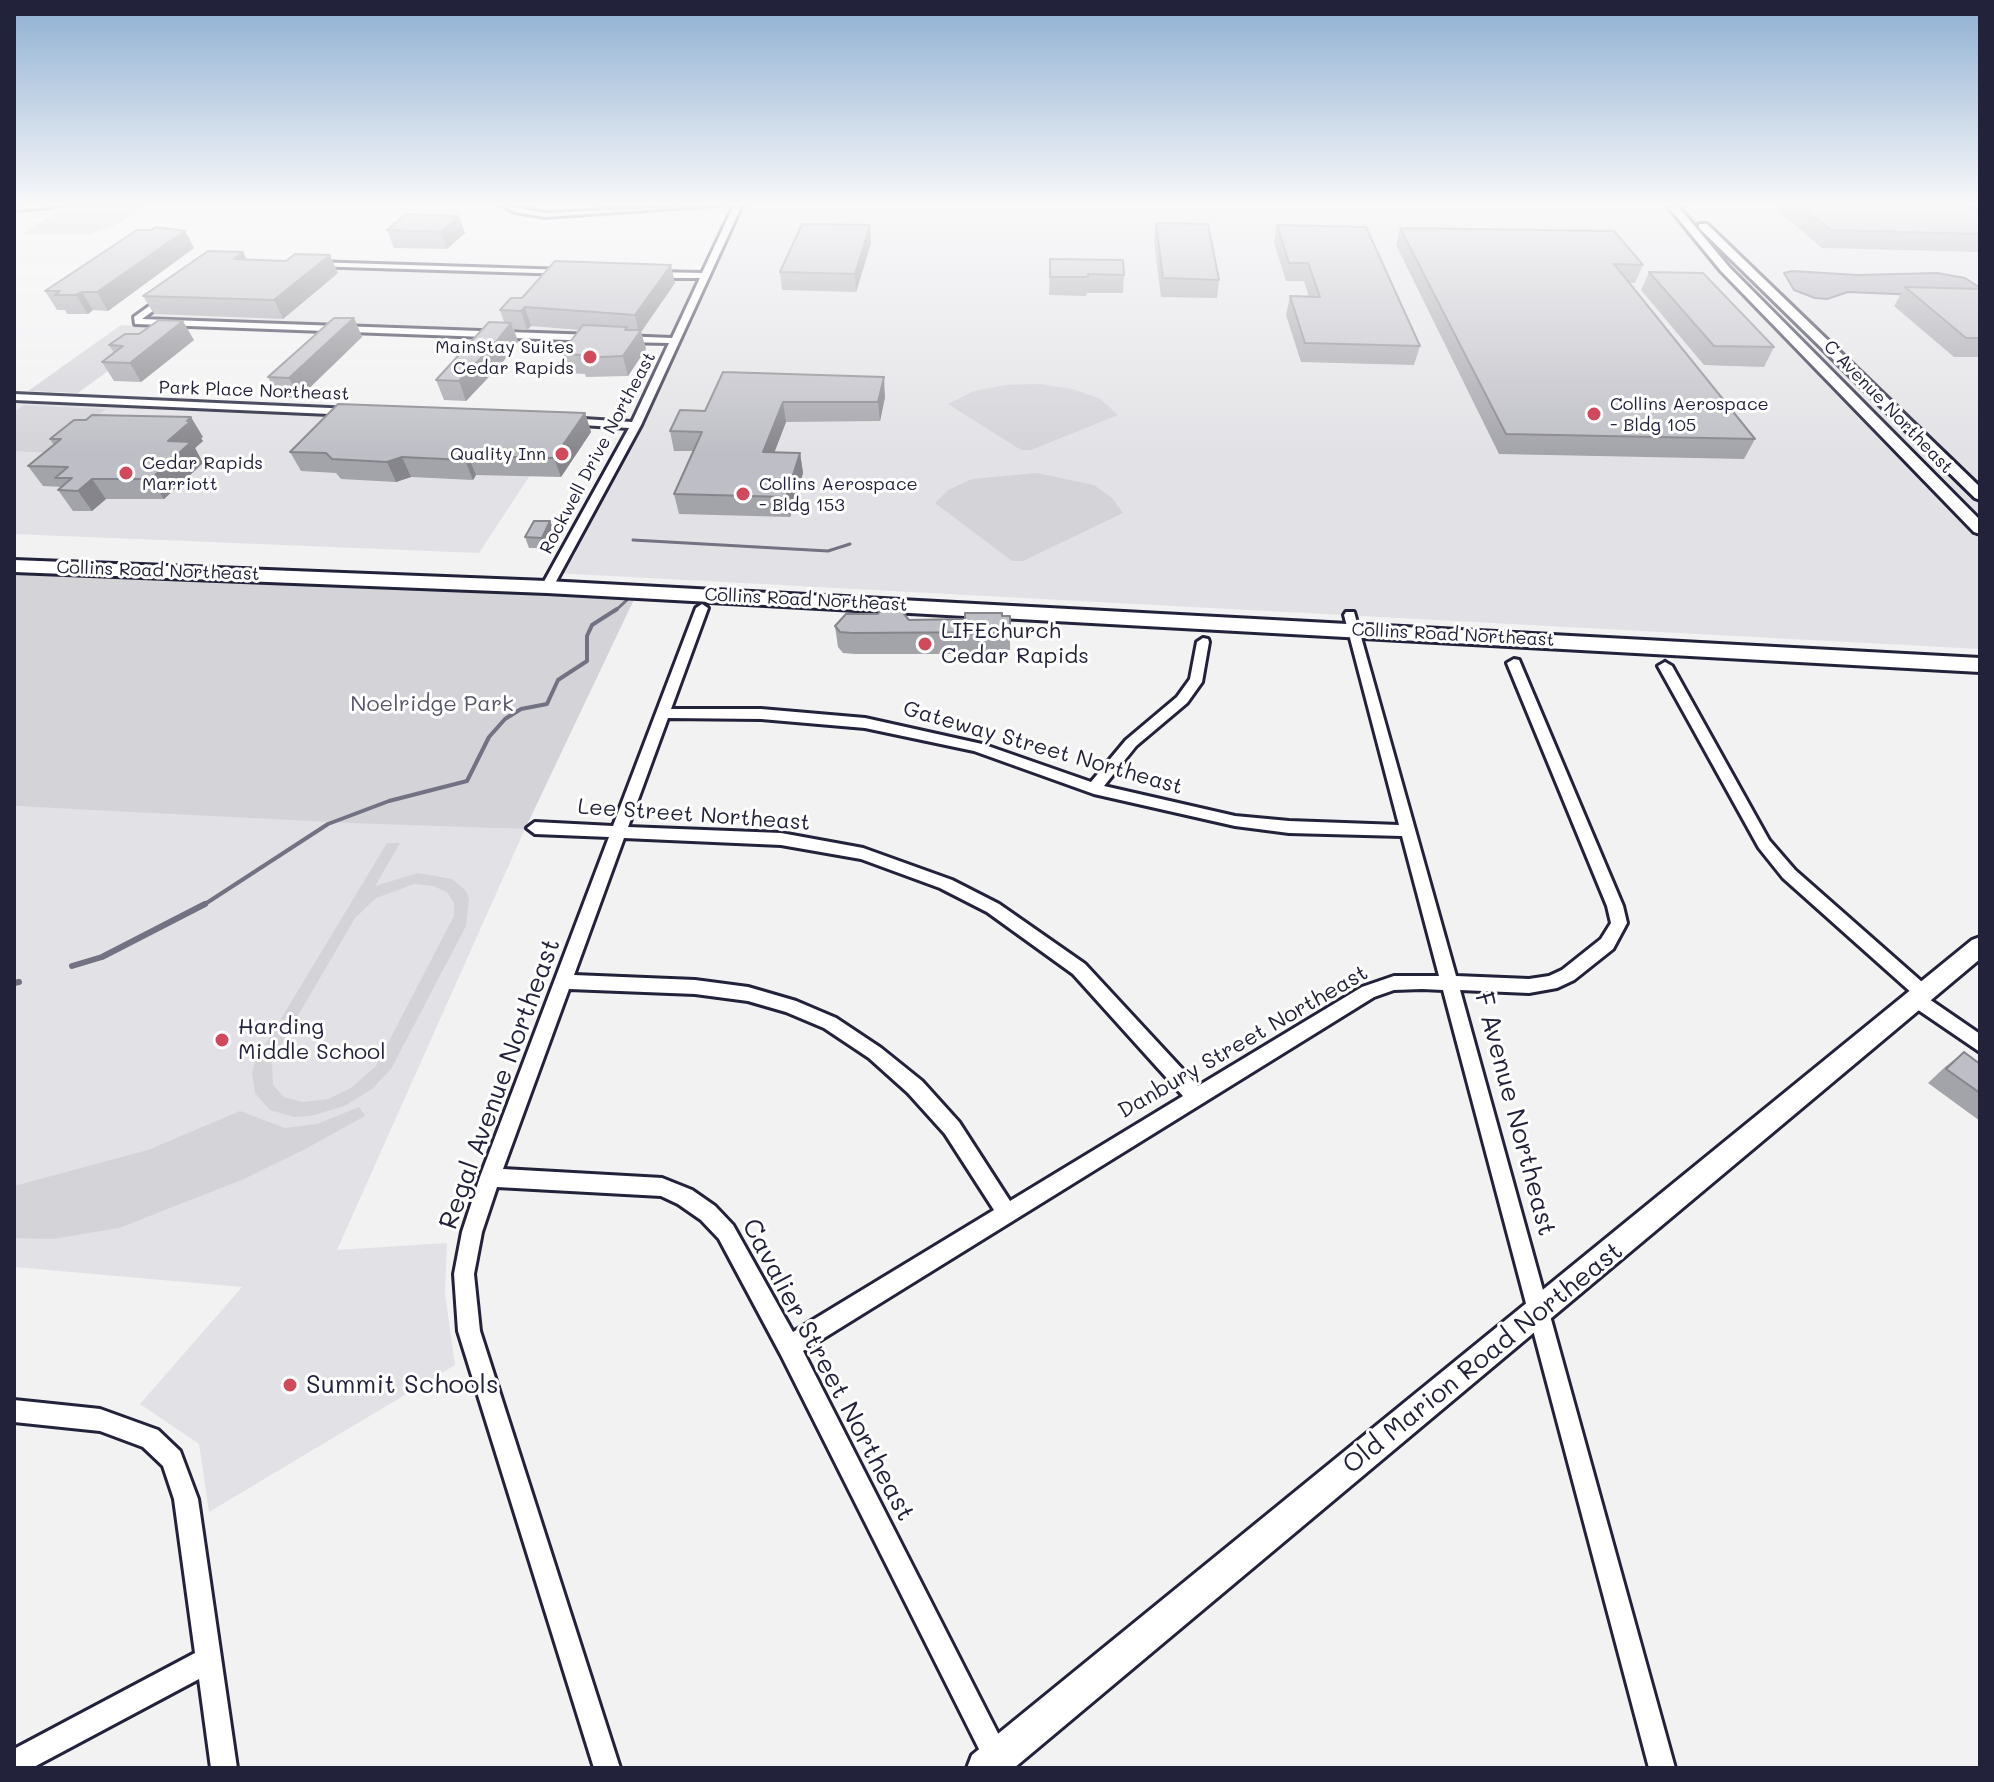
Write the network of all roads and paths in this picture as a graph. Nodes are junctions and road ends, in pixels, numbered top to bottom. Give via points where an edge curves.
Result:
1 (699, 288) edge
2 (1744, 288) edge
3 (1768, 288) edge
4 (175, 291) edge
5 (676, 341) junction
6 (15, 398) edge
7 (367, 412) edge
8 (558, 421) edge
9 (636, 425) junction
10 (1980, 495) edge
11 (1980, 529) edge
12 (14, 551) edge
13 (14, 566) edge
14 (551, 580) junction
15 (702, 608) dead end
16 (1352, 622) junction
17 (1203, 642) dead end
18 (1980, 649) edge
19 (1514, 663) dead end
20 (1980, 665) edge
21 (1665, 666) dead end
22 (663, 713) junction
23 (1094, 789) junction
24 (535, 828) dead end
25 (1410, 831) junction
26 (619, 832) junction
27 (1980, 946) edge
28 (564, 982) junction
29 (1451, 982) junction
30 (1920, 997) junction
31 (1980, 1044) edge
32 (1195, 1096) junction
33 (490, 1177) junction
34 (1006, 1212) junction
35 (1539, 1312) junction
36 (789, 1347) junction
37 (14, 1411) edge
38 (208, 1660) junction
39 (14, 1763) edge
40 (991, 1763) edge
41 (224, 1768) edge
42 (607, 1768) edge
43 (1662, 1768) edge

1 - 5 street, Rockwell Drive Northeast
2 - 11 main road, C Avenue Northeast
3 - 10 main road, C Avenue Northeast
4 - 5 street via 138,322
5 - 9 street, Rockwell Drive Northeast
6 - 7 street, Park Place Northeast
8 - 9 street
9 - 14 street, Rockwell Drive Northeast
12 - 14 highway, Collins Road Northeast
13 - 14 highway, Collins Road Northeast
14 - 16 highway, Collins Road Northeast
15 - 22 street, Regal Avenue Northeast
16 - 18 highway, Collins Road Northeast
16 - 20 highway, Collins Road Northeast
16 - 25 street, F Avenue Northeast
17 - 23 street via 1197,679 1182,700 1131,743
19 - 29 street, Danbury Street Northeast via 1619,923 1607,944 1551,983
21 - 30 street via 1764,844
22 - 23 street, Gateway Street Northeast via 799,716 878,725 977,747
22 - 26 street, Regal Avenue Northeast
23 - 25 street, Gateway Street Northeast via 1235,821
24 - 26 street, Lee Street Northeast
25 - 29 street, F Avenue Northeast
26 - 28 street, Regal Avenue Northeast
26 - 32 street, Lee Street Northeast via 781,839 863,854 946,884 993,908 1079,969
27 - 30 main road, Old Marion Road Northeast
28 - 33 street, Regal Avenue Northeast
28 - 34 street via 748,994 830,1023 915,1087 952,1128
29 - 32 street, Danbury Street Northeast via 1394,983 1368,992
29 - 35 street, F Avenue Northeast
30 - 31 street
30 - 35 main road, Old Marion Road Northeast
32 - 34 street, Danbury Street Northeast
33 - 36 street, Cavalier Street Northeast via 630,1183 662,1187 685,1197 726,1232
33 - 42 street, Regal Avenue Northeast via 464,1274 469,1331
34 - 36 street, Danbury Street Northeast
35 - 40 main road, Old Marion Road Northeast
35 - 43 street, F Avenue Northeast
36 - 40 street, Cavalier Street Northeast
37 - 38 street via 113,1424 150,1438 172,1459 186,1499
38 - 39 street
38 - 41 street

